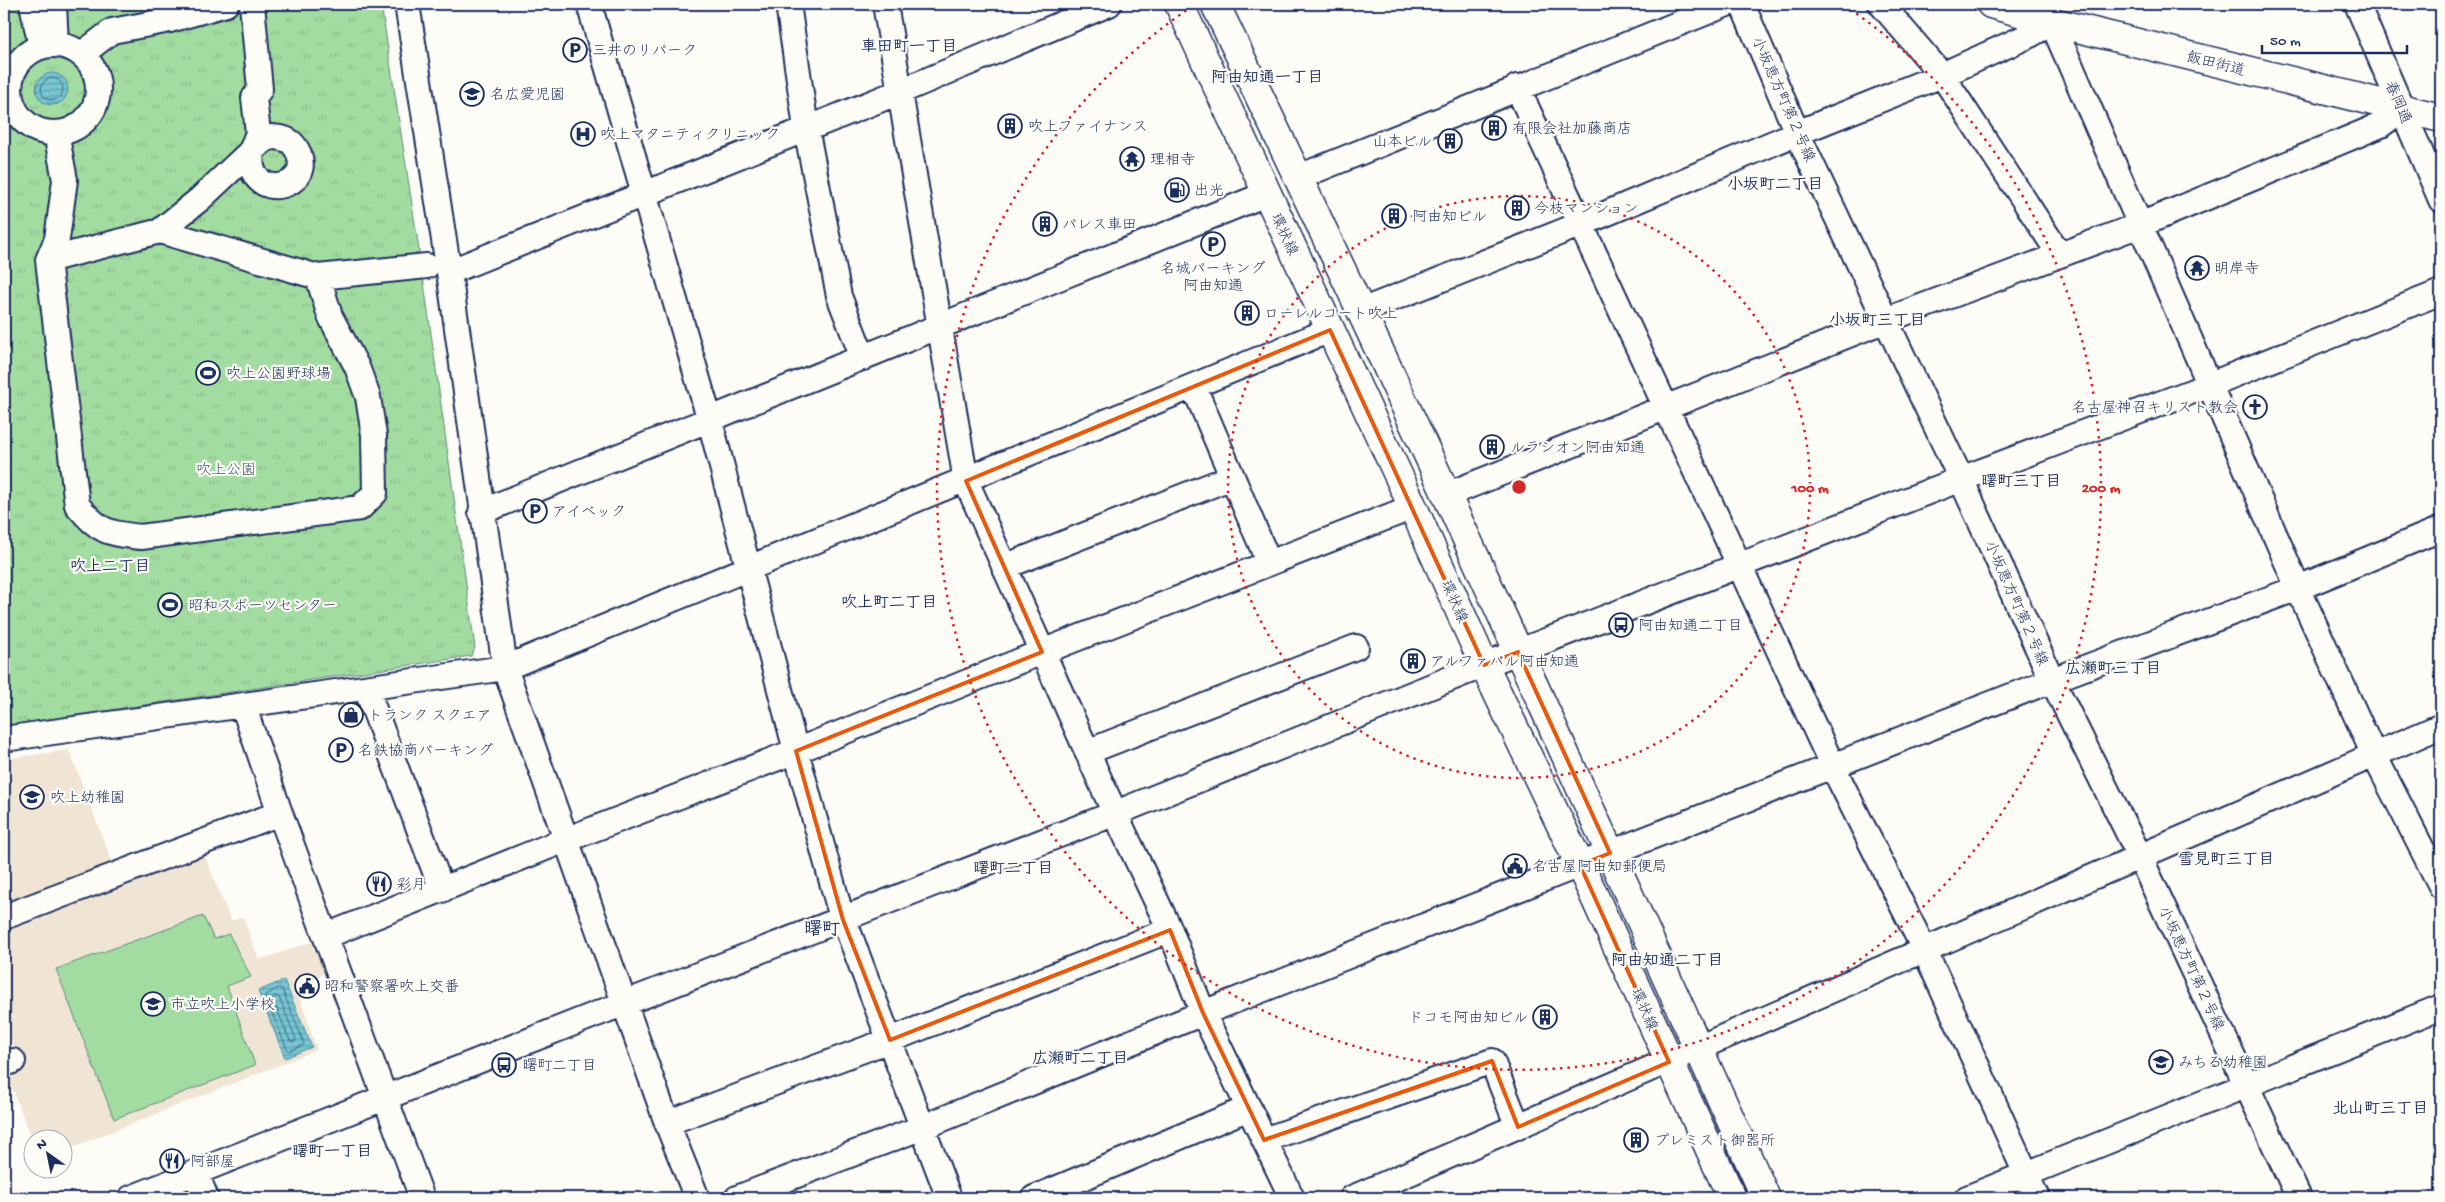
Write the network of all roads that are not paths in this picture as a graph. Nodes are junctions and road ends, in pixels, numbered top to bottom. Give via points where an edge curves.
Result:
1 (32, 4) edge
2 (54, 4) edge
3 (226, 4) edge
4 (252, 4) edge
5 (407, 4) edge
6 (589, 4) edge
7 (788, 4) edge
8 (885, 4) edge
9 (1109, 4) edge
10 (1179, 4) edge
11 (1216, 4) edge
12 (1727, 4) edge
13 (1742, 4) edge
14 (1881, 4) edge
15 (1991, 4) edge
16 (2357, 4) edge
17 (2048, 13) edge
18 (48, 46) junction
19 (82, 54) junction
20 (9, 68) edge
21 (1942, 75) junction
22 (1517, 88) junction
23 (899, 92) junction
24 (2402, 109) junction
25 (2441, 118) edge
26 (806, 128) junction
27 (56, 133) junction
28 (1797, 133) junction
29 (1299, 177) junction
30 (644, 194) junction
31 (1266, 194) junction
32 (2441, 200) edge
33 (1579, 225) junction
34 (2140, 225) junction
35 (160, 230) junction
36 (2060, 255) junction
37 (48, 260) junction
38 (438, 269) junction
39 (318, 277) junction
40 (2441, 292) edge
41 (1361, 311) junction
42 (1886, 320) junction
43 (940, 328) junction
44 (1330, 330) junction
45 (862, 358) junction
46 (2209, 385) junction
47 (1194, 387) junction
48 (1666, 407) junction
49 (710, 421) junction
50 (1232, 478) junction
51 (1961, 479) junction
52 (966, 481) junction
53 (1446, 495) junction
54 (1414, 507) junction
55 (482, 512) junction
56 (2441, 529) edge
57 (1269, 563) junction
58 (1740, 566) junction
59 (1004, 567) junction
60 (749, 570) junction
61 (2298, 588) junction
62 (1356, 647) dead end
63 (1042, 652) junction
64 (1518, 652) junction
65 (1484, 666) junction
66 (505, 668) junction
67 (2052, 680) junction
68 (366, 688) junction
69 (243, 705) junction
70 (2441, 726) edge
71 (4, 739) edge
72 (796, 751) junction
73 (1087, 752) junction
74 (2374, 755) junction
75 (1833, 767) junction
76 (280, 813) junction
77 (1116, 813) junction
78 (568, 839) junction
79 (1610, 853) junction
80 (2140, 857) junction
81 (1580, 865) junction
82 (2441, 886) edge
83 (442, 890) junction
84 (4, 917) edge
85 (844, 920) junction
86 (1170, 930) junction
87 (326, 936) junction
88 (1925, 951) junction
89 (625, 1003) junction
90 (2441, 1007) edge
91 (1203, 1013) junction
92 (890, 1040) junction
93 (1699, 1049) junction
94 (1669, 1062) junction
95 (2247, 1087) junction
96 (384, 1098) junction
97 (1249, 1108) junction
98 (668, 1123) junction
99 (923, 1126) junction
100 (1518, 1127) junction
101 (1264, 1140) junction
102 (196, 1172) junction
103 (2026, 1175) junction
104 (131, 1198) edge
105 (206, 1198) edge
106 (422, 1198) edge
107 (697, 1198) edge
108 (737, 1198) edge
109 (949, 1198) edge
110 (1034, 1198) edge
111 (1292, 1198) edge
112 (1352, 1198) edge
113 (1732, 1198) edge
114 (1766, 1198) edge
115 (1967, 1198) edge
116 (2037, 1198) edge
117 (2299, 1198) edge

1 - 18 street
2 - 18 street
3 - 19 street via 170,20 112,31
4 - 35 street via 260,89 254,98 258,133 251,151 200,200
5 - 38 street
6 - 30 street
7 - 26 street
8 - 23 street
9 - 23 street
10 - 31 main road, 環状線
11 - 29 main road
12 - 22 street
13 - 28 street, 小坂恵方町第２号線
14 - 21 street
15 - 17 main road, 飯田街道
16 - 24 street, 春岡通
17 - 21 street via 2030,35
17 - 24 main road, 飯田街道
17 - 34 street
18 - 19 street via 70,48
18 - 20 street via 30,52
19 - 27 street via 95,74 98,85 96,102 80,124
20 - 27 street via 11,99 16,113 40,131
21 - 28 street
21 - 36 street
22 - 29 street
22 - 33 street
23 - 26 street
23 - 43 street
24 - 25 main road, 飯田街道
24 - 32 street, 春岡通
24 - 34 street via 2381,125
26 - 30 street
26 - 45 street via 839,296
27 - 37 street via 66,180 57,238
28 - 33 street
28 - 42 street, 小坂恵方町第２号線
29 - 41 main road
30 - 38 street
30 - 49 street
31 - 43 street
31 - 44 main road, 環状線
33 - 41 street
33 - 48 street
34 - 36 street
34 - 46 street
35 - 37 street
35 - 39 street
36 - 42 street
37 - 39 street via 77,505 93,524 113,534 141,537 360,508 375,493 374,435 368,396 330,316
38 - 39 street
38 - 55 street
40 - 46 street
41 - 53 main road
42 - 48 street
42 - 51 street, 小坂恵方町第２号線
43 - 45 street
43 - 52 street
44 - 47 street
44 - 54 main road, 環状線
45 - 49 street
46 - 51 street
46 - 61 street
47 - 50 street
47 - 52 street
48 - 53 street
48 - 58 street
49 - 55 street
49 - 60 street
50 - 57 street
50 - 59 street
51 - 58 street
51 - 67 street, 小坂恵方町第２号線
52 - 59 street
52 - 60 street
53 - 64 main road
54 - 57 street
54 - 65 main road, 環状線
55 - 66 street
56 - 61 street
57 - 63 street
58 - 64 street
58 - 75 street
59 - 63 street
60 - 66 street
60 - 72 street
61 - 67 street
61 - 74 street
62 - 73 street
63 - 72 street
63 - 73 street
64 - 65 street
64 - 79 main road
65 - 77 street
65 - 81 main road, 環状線
66 - 68 street
66 - 78 street
67 - 75 street
67 - 80 street, 小坂恵方町第２号線
68 - 69 street
68 - 83 street
69 - 71 street
69 - 76 street
70 - 74 street
72 - 78 street
72 - 85 street
73 - 77 street
74 - 80 street
74 - 82 street
75 - 79 street
75 - 88 street
76 - 84 street
76 - 87 street
77 - 85 street
77 - 86 street
78 - 83 street
78 - 89 street
79 - 81 street
79 - 93 main road
80 - 88 street
80 - 95 street, 小坂恵方町第２号線
81 - 91 street
81 - 94 main road, 環状線
83 - 87 street
85 - 89 street
85 - 92 street
86 - 91 street
86 - 92 street
87 - 96 street
88 - 93 street
88 - 103 street
89 - 96 street
89 - 98 street
90 - 95 street
91 - 97 street
91 - 99 street
92 - 98 street
92 - 99 street
93 - 94 street
93 - 114 main road
94 - 100 street
94 - 113 main road, 環状線
95 - 103 street
95 - 117 street, 小坂恵方町第２号線
96 - 102 street
96 - 106 street
97 - 101 street
97 - 110 street
98 - 107 street
99 - 108 street
99 - 109 street
100 - 101 street via 1492,1061
100 - 112 street
101 - 111 street
102 - 104 street
102 - 105 street
103 - 115 street
103 - 116 street

